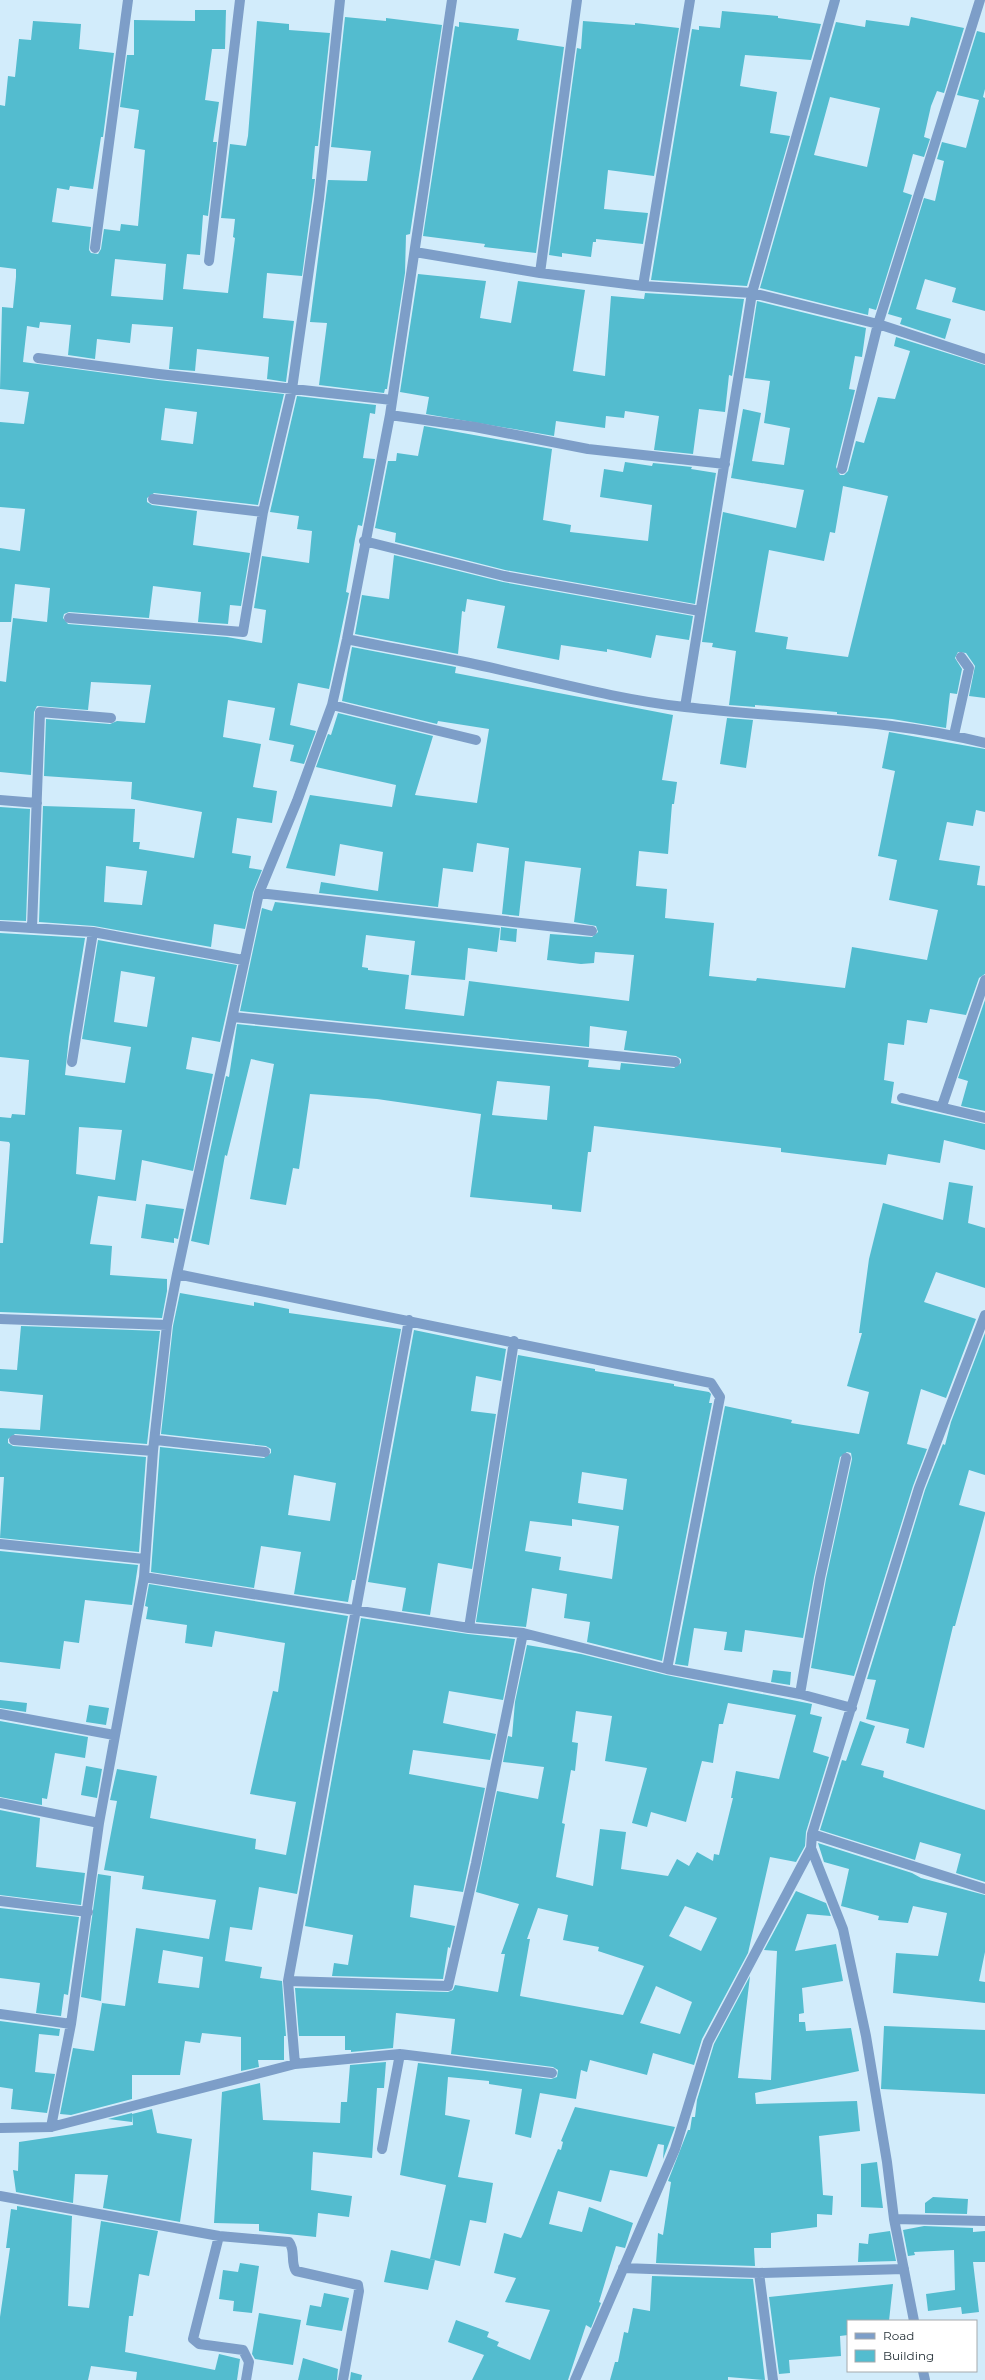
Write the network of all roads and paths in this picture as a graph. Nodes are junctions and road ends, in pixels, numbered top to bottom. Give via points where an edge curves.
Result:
1 (128, 0) edge
2 (240, 0) edge
3 (340, 0) edge
4 (452, 0) edge
5 (577, 0) edge
6 (690, 0) edge
7 (835, 0) edge
8 (980, 0) edge
9 (95, 248) dead end
10 (415, 252) junction
11 (209, 261) dead end
12 (540, 274) junction
13 (643, 286) junction
14 (752, 293) junction
15 (878, 324) junction
16 (38, 358) dead end
17 (985, 359) edge
18 (292, 389) junction
19 (392, 400) junction
20 (390, 415) junction
21 (725, 464) junction
22 (842, 469) dead end
23 (153, 499) dead end
24 (263, 512) junction
25 (364, 541) junction
26 (700, 611) junction
27 (69, 618) dead end
28 (346, 639) junction
29 (961, 657) dead end
30 (332, 705) junction
31 (685, 708) junction
32 (111, 718) dead end
33 (954, 735) junction
34 (476, 740) dead end
35 (985, 743) edge
36 (0, 800) edge
37 (37, 803) junction
38 (259, 893) junction
39 (0, 926) edge
40 (32, 928) junction
41 (592, 931) dead end
42 (93, 932) junction
43 (243, 960) junction
44 (985, 980) edge
45 (233, 1017) junction
46 (72, 1062) dead end
47 (675, 1062) dead end
48 (902, 1098) dead end
49 (942, 1106) junction
50 (985, 1118) edge
51 (177, 1274) junction
52 (985, 1315) edge
53 (0, 1319) edge
54 (409, 1320) junction
55 (167, 1325) junction
56 (514, 1341) junction
57 (14, 1440) dead end
58 (156, 1440) junction
59 (154, 1451) junction
60 (265, 1452) dead end
61 (846, 1458) dead end
62 (0, 1544) edge
63 (144, 1559) junction
64 (144, 1577) junction
65 (355, 1609) junction
66 (469, 1628) junction
67 (523, 1633) junction
68 (667, 1669) junction
69 (800, 1694) junction
70 (852, 1708) junction
71 (0, 1714) edge
72 (114, 1735) junction
73 (0, 1804) edge
74 (99, 1823) junction
75 (812, 1834) junction
76 (811, 1848) junction
77 (985, 1889) edge
78 (0, 1901) edge
79 (88, 1912) junction
80 (288, 1981) junction
81 (0, 2014) edge
82 (72, 2024) junction
83 (400, 2054) junction
84 (295, 2064) junction
85 (552, 2073) dead end
86 (51, 2127) junction
87 (0, 2128) edge
88 (382, 2149) dead end
89 (0, 2196) edge
90 (894, 2219) junction
91 (985, 2221) edge
92 (219, 2236) junction
93 (623, 2268) junction
94 (904, 2269) junction
95 (759, 2273) junction
96 (914, 2320) edge
97 (246, 2380) edge
98 (343, 2380) edge
99 (575, 2380) edge
100 (773, 2380) edge

1 - 9 street
2 - 11 street
3 - 18 street via 319,199
4 - 10 street
5 - 12 street
6 - 13 street
7 - 14 street
8 - 15 street
10 - 12 street
10 - 19 street
12 - 13 street
13 - 14 street
14 - 15 street
14 - 21 street
15 - 17 street
15 - 22 street
16 - 18 street
18 - 19 street
18 - 24 street
19 - 20 street
20 - 21 street via 475,427 588,449
20 - 25 street
21 - 26 street
23 - 24 street
24 - 27 street via 243,632
25 - 26 street via 504,576
25 - 28 street
26 - 31 street
28 - 30 street
28 - 31 street via 474,664 605,696
29 - 33 street via 969,668
30 - 34 street
30 - 38 street via 297,801
31 - 33 street via 829,719
32 - 37 street via 40,712
33 - 35 street
36 - 37 street
37 - 40 street
38 - 41 street
38 - 43 street
39 - 40 street
40 - 42 street
42 - 43 street
42 - 46 street
43 - 45 street
44 - 49 street
45 - 47 street
45 - 51 street
48 - 49 street
49 - 50 street
51 - 54 street
51 - 55 street
52 - 70 street via 919,1488
53 - 55 street
54 - 56 street
54 - 65 street
55 - 58 street
56 - 66 street
56 - 68 street via 711,1383 720,1397
57 - 59 street
58 - 59 street
58 - 60 street
59 - 63 street
61 - 69 street via 820,1578
62 - 63 street
63 - 64 street
64 - 65 street
64 - 72 street
65 - 66 street
65 - 80 street
66 - 67 street
67 - 68 street
67 - 80 street via 448,1986
68 - 69 street
69 - 70 street
70 - 75 street
71 - 72 street
72 - 74 street
73 - 74 street
74 - 79 street
75 - 76 street
75 - 77 street
76 - 90 street via 843,1929 866,2036
76 - 93 street via 708,2042 675,2149
78 - 79 street
79 - 82 street
80 - 84 street
81 - 82 street
82 - 86 street
83 - 84 street
83 - 85 street
83 - 88 street
84 - 86 street
86 - 87 street
89 - 92 street
90 - 91 street
90 - 94 street
92 - 97 street via 193,2339 199,2344 242,2350 249,2362
92 - 98 street via 289,2242 293,2247 293,2267 296,2271 358,2285
93 - 95 street
93 - 99 street
94 - 95 street
94 - 96 street
95 - 100 street

